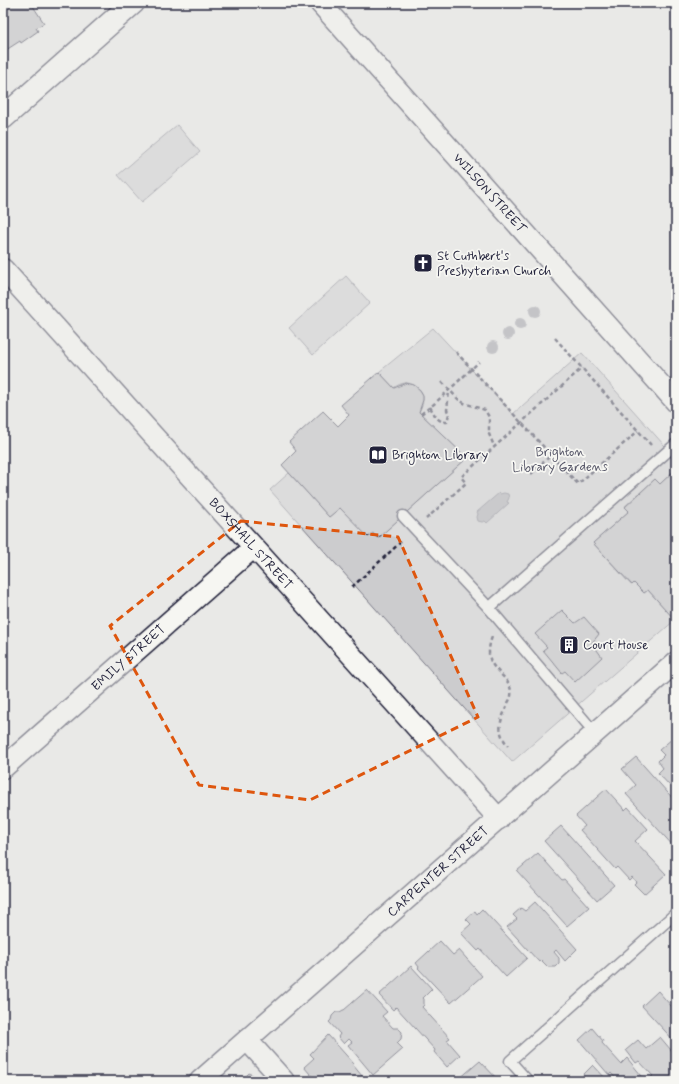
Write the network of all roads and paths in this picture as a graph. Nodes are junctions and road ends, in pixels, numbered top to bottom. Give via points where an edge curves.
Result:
1 (132, 3) edge
2 (320, 3) edge
3 (3, 118) edge
4 (3, 269) edge
5 (556, 338) dead end
6 (456, 352) dead end
7 (479, 362) dead end
8 (582, 368) junction
9 (471, 369) junction
10 (442, 382) dead end
11 (449, 390) junction
12 (676, 402) edge
13 (430, 407) junction
14 (421, 414) dead end
15 (521, 422) junction
16 (638, 431) junction
17 (676, 444) edge
18 (494, 446) junction
19 (551, 455) junction
20 (661, 458) junction
21 (531, 474) dead end
22 (402, 516) dead end
23 (414, 529) junction
24 (253, 548) junction
25 (352, 587) dead end
26 (489, 608) junction
27 (505, 627) junction
28 (676, 662) edge
29 (596, 733) junction
30 (508, 746) dead end
31 (3, 768) edge
32 (499, 819) junction
33 (676, 913) edge
34 (247, 1040) junction
35 (200, 1081) edge
36 (284, 1081) edge
37 (528, 1081) edge

1 - 3 street
2 - 12 street, WILSON STREET
4 - 24 street, BOXSHALL STREET
5 - 8 path
6 - 9 path
7 - 9 path
8 - 15 path
8 - 16 path
9 - 11 path
9 - 15 path
10 - 11 path
11 - 13 path
11 - 13 path via 447,422 438,420
11 - 18 path via 464,403 485,410 489,417 489,434
13 - 14 path
15 - 18 path
15 - 19 path
16 - 19 path via 578,484
16 - 20 path
17 - 20 lane
18 - 23 path via 460,477 466,483
19 - 21 path
20 - 26 lane
22 - 23 lane
23 - 25 path
23 - 26 lane
24 - 31 street, EMILY STREET
24 - 32 street, BOXSHALL STREET
26 - 27 lane
27 - 29 lane
27 - 30 path via 494,634 489,656 491,664 509,684 511,691 500,724 501,738
28 - 29 street, CARPENTER STREET
29 - 32 street, CARPENTER STREET
32 - 34 street, CARPENTER STREET
33 - 37 lane via 510,1061
34 - 35 street, CARPENTER STREET
34 - 36 street

